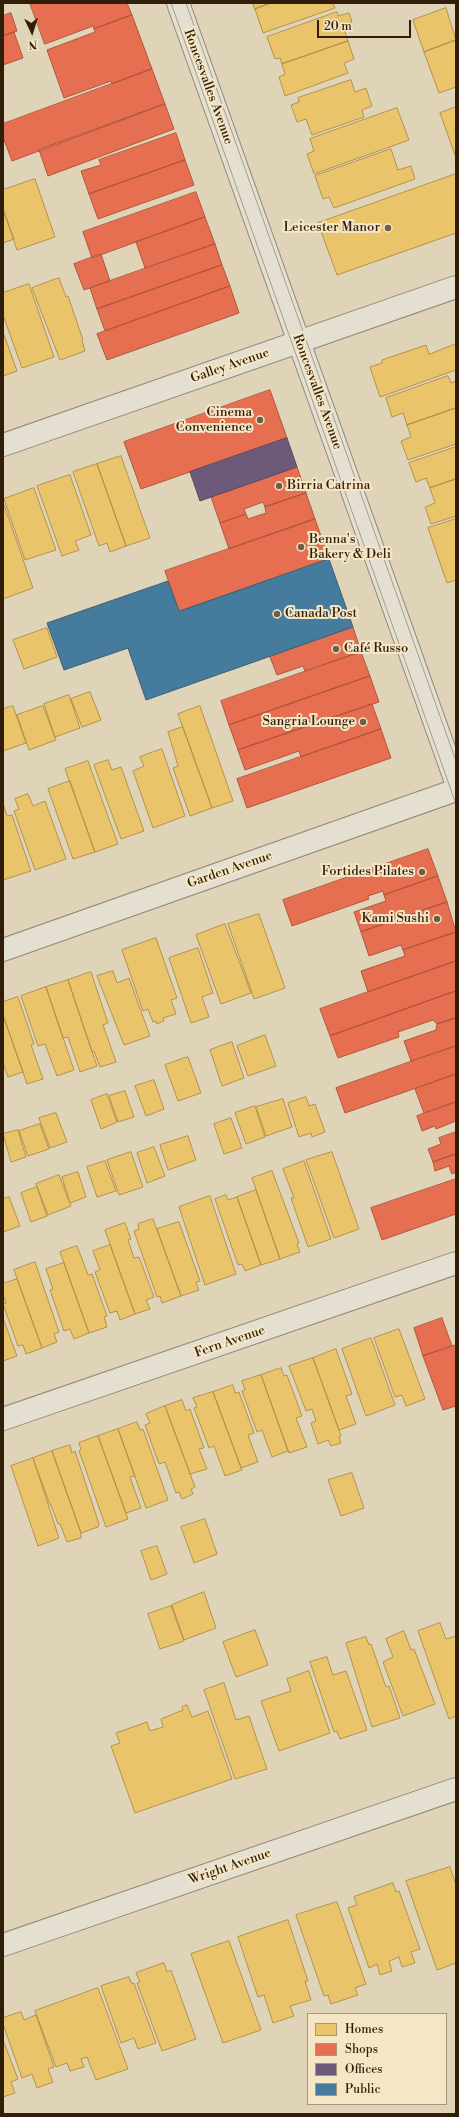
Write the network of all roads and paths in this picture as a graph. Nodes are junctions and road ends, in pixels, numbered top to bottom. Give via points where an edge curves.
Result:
1 (178, 3) edge
2 (456, 287) edge
3 (299, 342) junction
4 (3, 445) edge
5 (456, 782) edge
6 (456, 790) edge
7 (3, 950) edge
8 (456, 1263) edge
9 (3, 1419) edge
10 (456, 1789) edge
11 (3, 1946) edge

1 - 3 street, Roncesvalles Avenue
2 - 3 street, Galley Avenue
3 - 4 street, Galley Avenue
3 - 5 street, Roncesvalles Avenue
6 - 7 street, Garden Avenue
8 - 9 street, Fern Avenue
10 - 11 street, Wright Avenue

